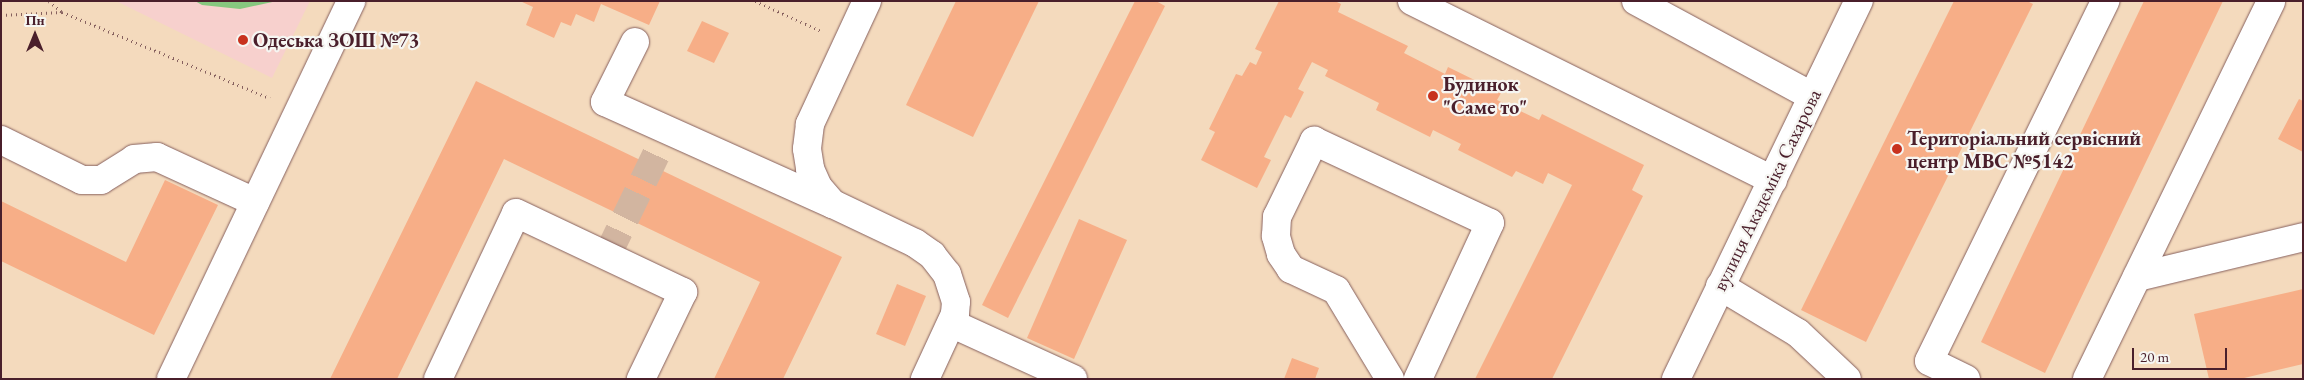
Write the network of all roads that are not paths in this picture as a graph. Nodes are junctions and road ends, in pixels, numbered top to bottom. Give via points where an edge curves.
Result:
1 (351, 1) edge
2 (867, 1) edge
3 (1412, 1) edge
4 (1636, 1) edge
5 (1859, 1) edge
6 (2105, 1) edge
7 (2271, 1) edge
8 (635, 42) dead end
9 (1812, 96) junction
10 (1, 140) edge
11 (1773, 180) junction
12 (255, 202) junction
13 (833, 204) junction
14 (2303, 238) edge
15 (2136, 277) junction
16 (1720, 286) junction
17 (953, 324) junction
18 (171, 379) edge
19 (438, 379) edge
20 (641, 379) edge
21 (925, 379) edge
22 (1073, 379) edge
23 (1390, 379) edge
24 (1418, 379) edge
25 (1676, 379) edge
26 (1847, 379) edge
27 (1966, 379) edge
28 (2087, 379) edge

1 - 12 street
2 - 13 street via 810,124 807,149 810,169 818,187
3 - 11 street
4 - 9 street
5 - 9 street, вулиця Академіка Сахарова
6 - 27 street via 1929,361
7 - 15 street
8 - 13 street via 605,102
9 - 11 street, вулиця Академіка Сахарова
10 - 12 street via 82,180 91,181 101,180 134,159 157,157
11 - 16 street, вулиця Академіка Сахарова
12 - 18 street
13 - 17 street via 915,243 932,255 952,286 956,302
14 - 15 street
15 - 28 street
16 - 25 street, вулиця Академіка Сахарова
16 - 26 street via 1798,333
17 - 21 street
17 - 22 street
19 - 20 street via 516,213 683,292
23 - 24 street via 1336,290 1291,269 1281,254 1276,236 1277,217 1314,141 1490,224

